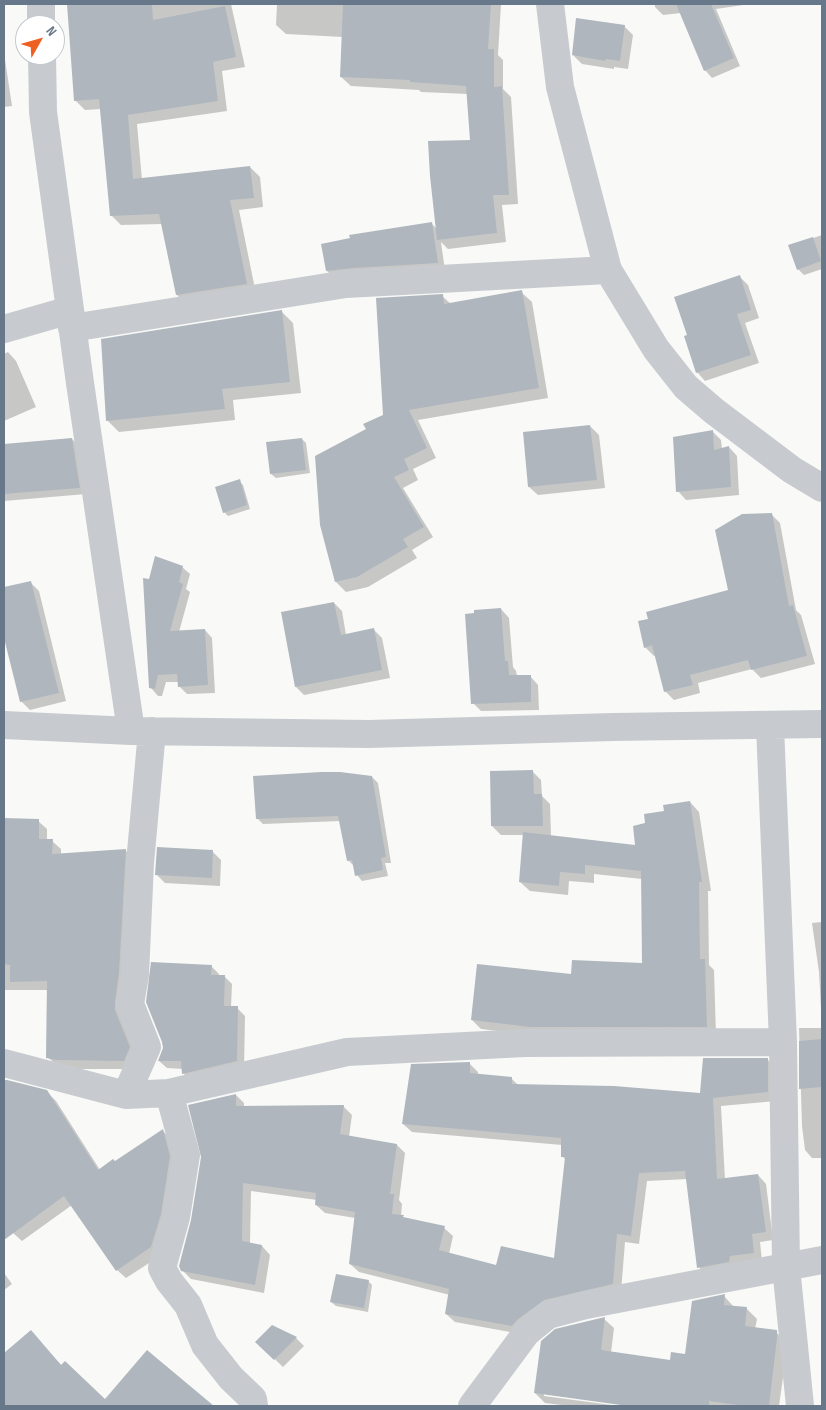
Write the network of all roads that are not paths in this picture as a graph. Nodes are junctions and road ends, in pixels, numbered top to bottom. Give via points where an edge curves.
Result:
1 (550, 4) edge
2 (42, 65) edge
3 (608, 270) junction
4 (71, 319) junction
5 (4, 329) edge
6 (822, 488) edge
7 (822, 724) edge
8 (4, 726) edge
9 (770, 726) junction
10 (142, 731) junction
11 (783, 1042) junction
12 (4, 1063) edge
13 (169, 1093) junction
14 (126, 1095) junction
15 (822, 1260) edge
16 (786, 1267) junction
17 (254, 1406) edge
18 (472, 1406) edge
19 (800, 1406) edge

1 - 3 street via 560,87
2 - 4 street via 43,112
3 - 4 street via 346,284
3 - 6 street via 656,349 686,387 792,470
4 - 5 street
4 - 10 street
7 - 9 street
8 - 10 street
9 - 10 street via 369,734
9 - 11 street
10 - 14 street via 140,863 135,975 130,1004 147,1047
11 - 13 street via 525,1043 347,1052
11 - 16 street
12 - 14 street
13 - 14 street
13 - 17 street via 186,1155 176,1217 162,1268 188,1305 205,1346 231,1378 254,1399
15 - 16 street
16 - 18 street via 548,1315 527,1332
16 - 19 street

